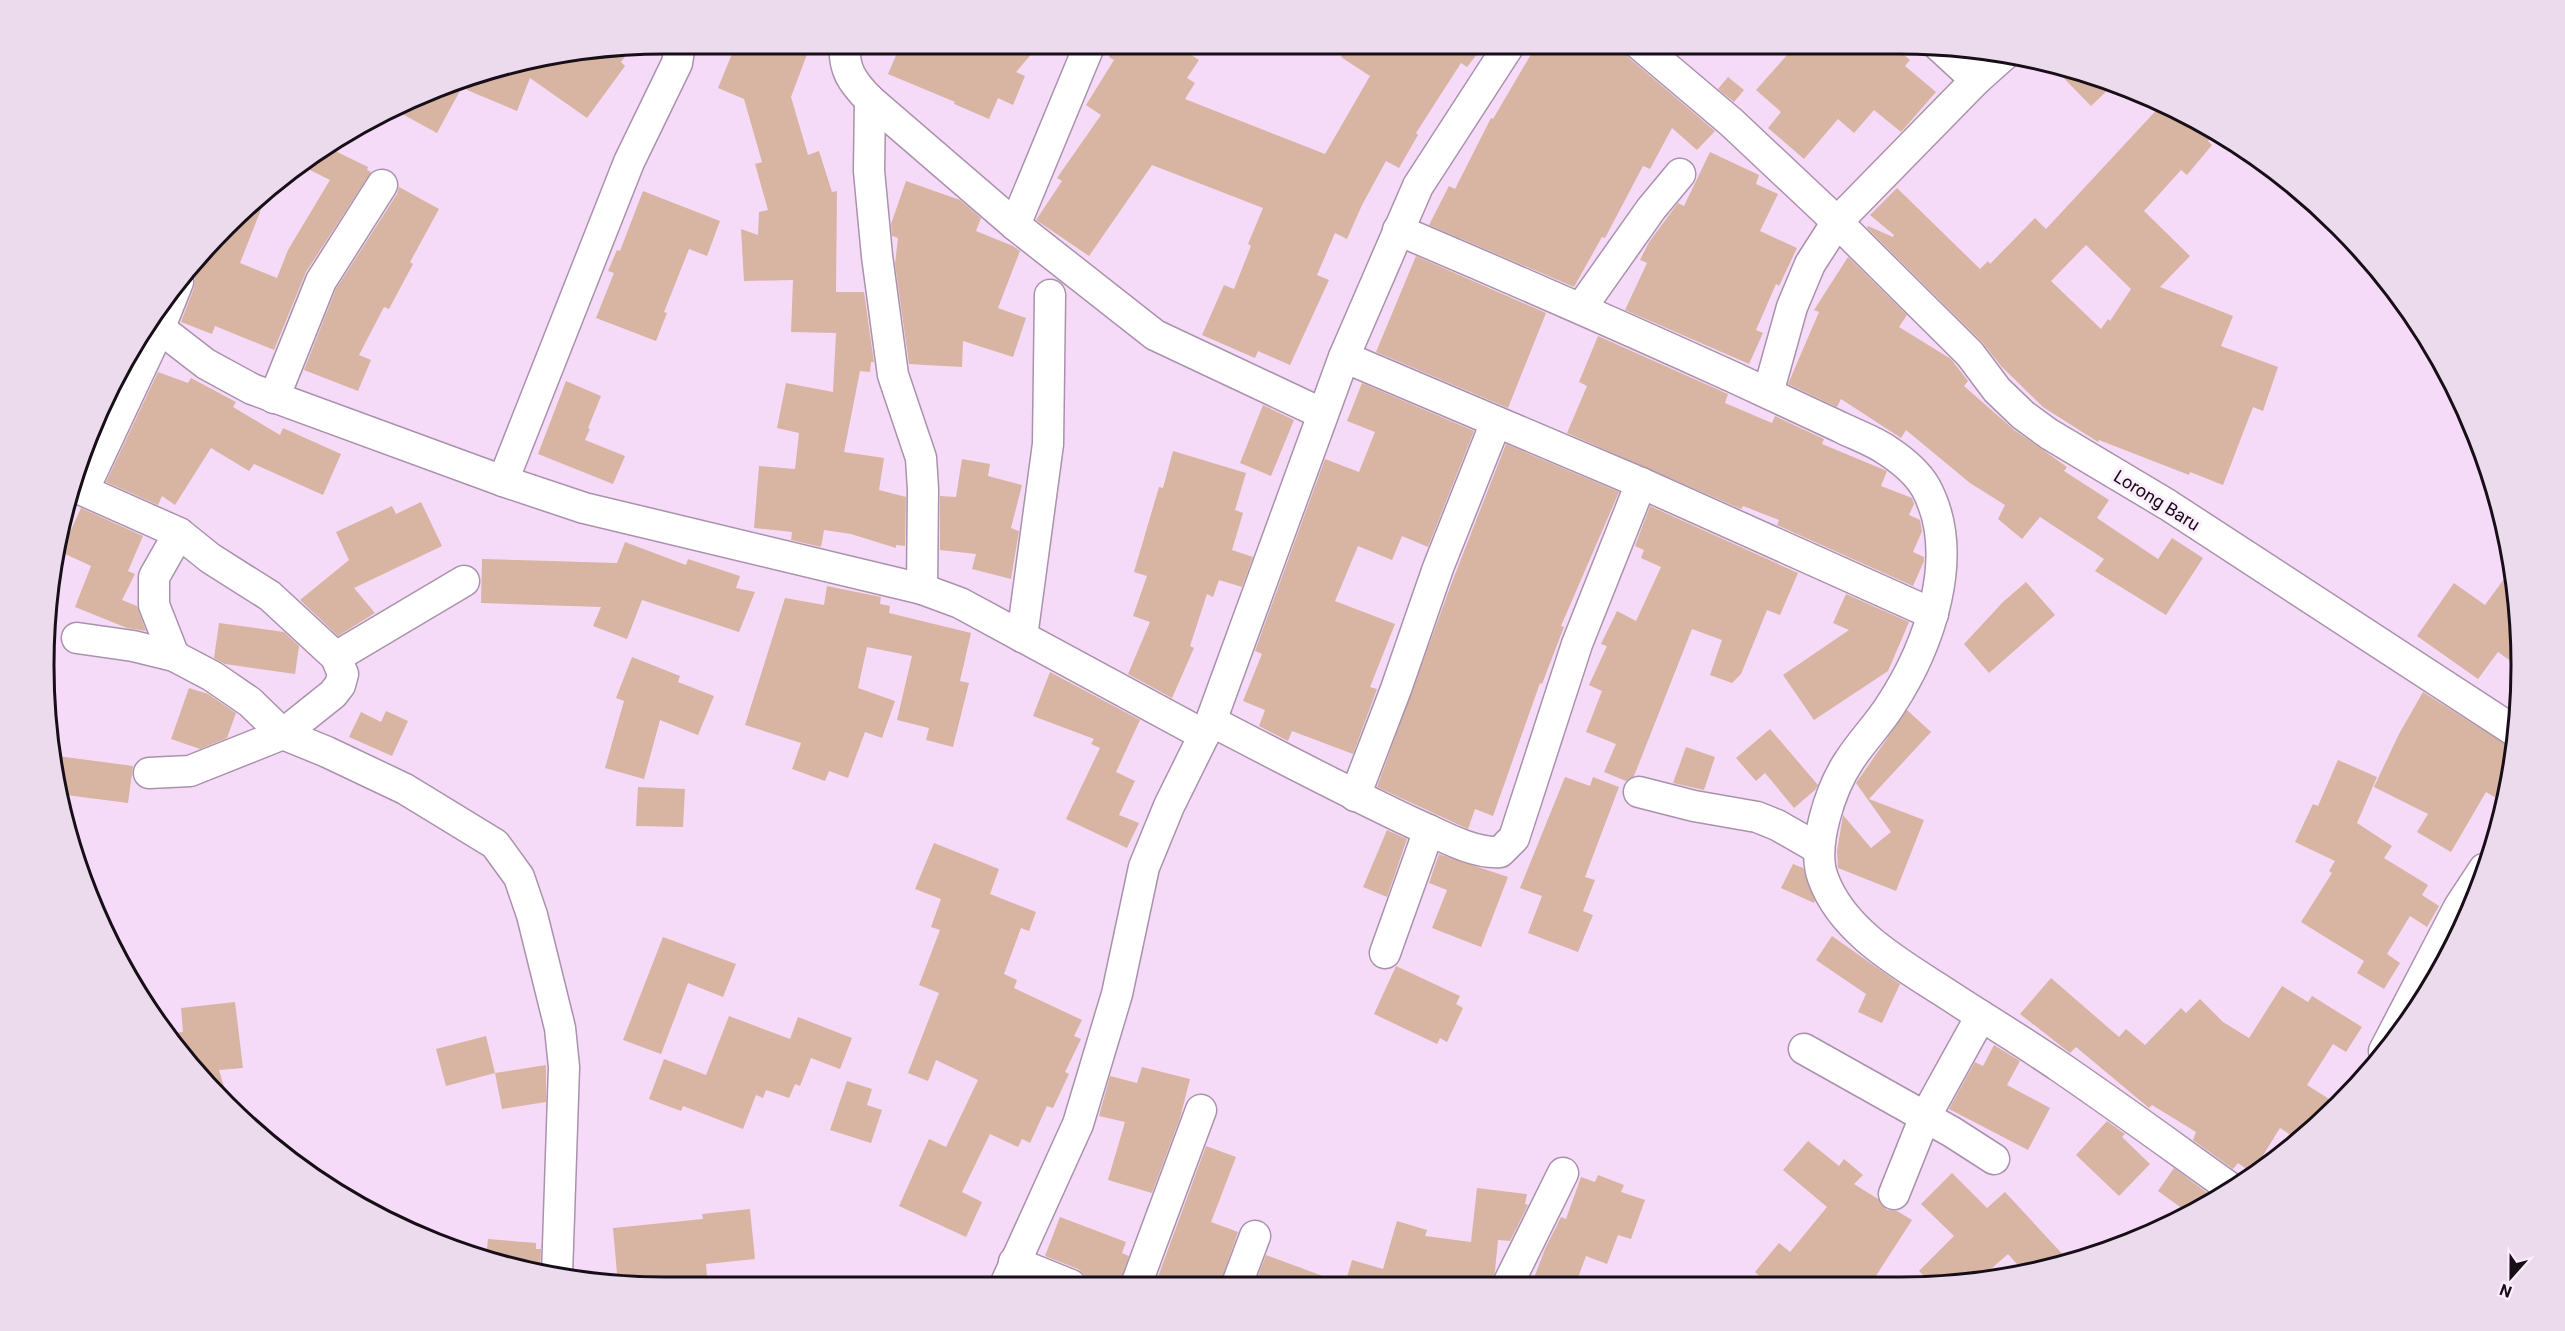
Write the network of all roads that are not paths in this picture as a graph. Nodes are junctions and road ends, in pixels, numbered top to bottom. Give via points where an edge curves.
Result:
1 (678, 54) edge
2 (846, 54) edge
3 (1086, 54) edge
4 (1504, 54) edge
5 (1651, 54) edge
6 (1950, 56) edge
7 (1996, 62) edge
8 (1976, 80) junction
9 (870, 100) junction
10 (1680, 174) dead end
11 (382, 185) dead end
12 (1837, 222) junction
13 (1014, 225) junction
14 (1398, 230) junction
15 (1050, 295) dead end
16 (1581, 308) junction
17 (157, 326) edge
18 (140, 354) edge
19 (1344, 357) junction
20 (1768, 393) junction
21 (274, 398) junction
22 (1323, 414) junction
23 (1496, 422) junction
24 (85, 472) edge
25 (503, 481) junction
26 (82, 482) edge
27 (1641, 483) junction
28 (179, 533) junction
29 (464, 581) dead end
30 (922, 589) junction
31 (1933, 614) junction
32 (1022, 637) junction
33 (77, 638) dead end
34 (174, 656) junction
35 (336, 657) junction
36 (2508, 727) edge
37 (1208, 728) junction
38 (283, 734) junction
39 (149, 773) dead end
40 (1639, 792) dead end
41 (1355, 796) junction
42 (1429, 830) junction
43 (1819, 849) junction
44 (2464, 901) edge
45 (1385, 953) dead end
46 (2409, 1004) edge
47 (1981, 1016) junction
48 (1804, 1049) dead end
49 (1201, 1110) dead end
50 (1924, 1119) junction
51 (1994, 1159) dead end
52 (1563, 1173) dead end
53 (2224, 1183) edge
54 (1894, 1194) dead end
55 (1255, 1236) dead end
56 (557, 1267) edge
57 (1009, 1273) edge
58 (1030, 1277) edge
59 (1139, 1277) edge
60 (1240, 1277) edge
61 (1511, 1277) edge

1 - 25 street via 629,162
2 - 9 street via 847,72
3 - 13 street
4 - 14 street via 1419,186
5 - 12 street, Lorong Baru via 1731,122
6 - 8 street
7 - 8 street
8 - 12 street
9 - 13 street
9 - 30 street via 869,171 877,256 894,375 921,458
10 - 16 street via 1650,209
11 - 21 street via 321,281
12 - 20 street via 1810,264 1792,308
12 - 36 street, Lorong Baru via 1970,354 1997,390 2023,415
13 - 22 street via 1155,334
14 - 16 street
14 - 19 street
15 - 32 street via 1047,444
16 - 20 street
17 - 21 street via 206,363
18 - 24 street
19 - 22 street
19 - 23 street
20 - 31 street via 1886,449 1913,470 1926,489 1942,542
21 - 25 street
22 - 37 street
23 - 27 street
23 - 41 street
25 - 30 street via 584,508
26 - 28 street
27 - 31 street
27 - 42 street via 1577,644 1514,837 1500,852 1489,852
28 - 34 street via 154,577 154,605
28 - 35 street via 270,596
29 - 35 street
30 - 32 street via 960,603
31 - 43 street via 1913,664 1890,706 1846,764
32 - 37 street
33 - 34 street
34 - 38 street via 250,702
35 - 38 street via 343,674 340,685
37 - 41 street
37 - 57 street via 1168,806 1144,867 1117,994 1078,1124
38 - 39 street via 190,771
38 - 56 street via 396,784 457,819 495,844 519,877 549,978 564,1067
40 - 43 street via 1757,817
41 - 42 street
42 - 45 street
43 - 47 street via 1823,879 1849,920 1883,952
44 - 46 street
47 - 50 street
47 - 53 street
48 - 50 street
49 - 59 street
50 - 51 street
50 - 54 street
52 - 61 street
55 - 60 street
57 - 58 street

